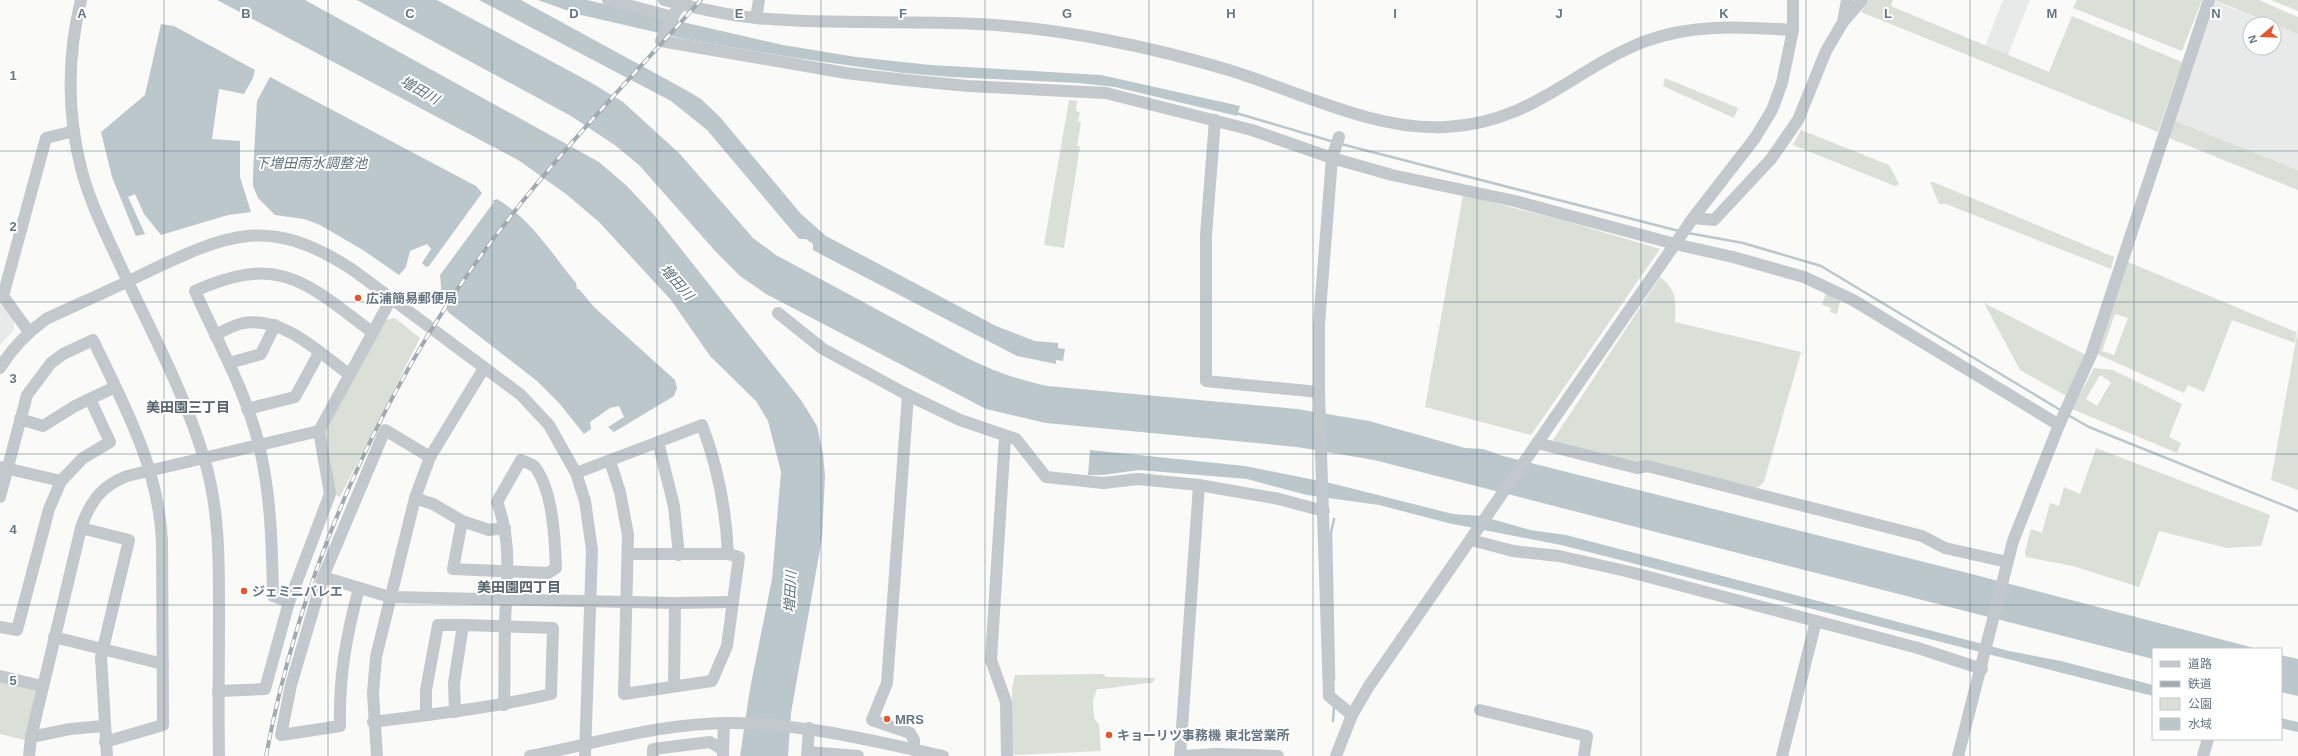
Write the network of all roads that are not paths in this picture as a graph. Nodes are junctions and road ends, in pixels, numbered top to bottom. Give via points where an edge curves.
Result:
1 (81, 0) edge
2 (608, 0) edge
3 (664, 0) edge
4 (759, 0) edge
5 (1793, 0) edge
6 (1862, 0) edge
7 (2209, 0) edge
8 (684, 2) edge
9 (1845, 15) edge
10 (672, 18) junction
11 (756, 18) junction
12 (1794, 30) junction
13 (1215, 120) junction
14 (74, 132) junction
15 (1339, 137) dead end
16 (1332, 156) junction
17 (1690, 222) junction
18 (1676, 243) junction
19 (128, 282) junction
20 (2, 296) edge
21 (391, 299) junction
22 (778, 313) dead end
23 (276, 325) junction
24 (29, 332) junction
25 (372, 332) junction
26 (215, 335) junction
27 (319, 353) junction
28 (229, 363) junction
29 (0, 368) edge
30 (484, 368) junction
31 (350, 375) junction
32 (115, 387) junction
33 (1319, 392) junction
34 (908, 395) junction
35 (90, 399) junction
36 (246, 409) junction
37 (20, 420) junction
38 (2061, 423) junction
39 (319, 431) junction
40 (1005, 436) junction
41 (658, 442) junction
42 (1537, 443) junction
43 (259, 444) junction
44 (430, 456) junction
45 (204, 458) junction
46 (610, 461) junction
47 (3, 467) edge
48 (151, 470) junction
49 (576, 473) junction
50 (62, 481) junction
51 (1199, 485) junction
52 (0, 497) edge
53 (415, 498) junction
54 (1324, 509) junction
55 (462, 521) junction
56 (81, 528) junction
57 (505, 528) junction
58 (1472, 538) junction
59 (629, 554) junction
60 (728, 554) junction
61 (679, 555) junction
62 (2006, 568) junction
63 (507, 572) junction
64 (323, 577) junction
65 (359, 588) junction
66 (390, 597) junction
67 (506, 598) junction
68 (590, 600) junction
69 (628, 601) junction
70 (289, 602) junction
71 (734, 602) junction
72 (675, 603) junction
73 (1816, 621) junction
74 (464, 625) junction
75 (505, 626) junction
76 (0, 627) edge
77 (54, 637) junction
78 (102, 649) junction
79 (163, 664) junction
80 (1982, 668) junction
81 (0, 676) edge
82 (674, 685) junction
83 (42, 686) junction
84 (218, 691) junction
85 (504, 705) junction
86 (1480, 710) dead end
87 (455, 712) junction
88 (426, 715) junction
89 (1352, 715) junction
90 (373, 722) junction
91 (729, 723) junction
92 (104, 726) junction
93 (805, 727) junction
94 (31, 737) junction
95 (2208, 740) edge
96 (105, 742) junction
97 (914, 750) junction
98 (585, 751) edge
99 (723, 753) edge
100 (808, 754) edge
101 (29, 756) edge
102 (106, 756) edge
103 (219, 756) edge
104 (377, 756) edge
105 (530, 756) edge
106 (653, 756) edge
107 (858, 756) edge
108 (943, 756) edge
109 (1007, 756) edge
110 (1180, 756) edge
111 (1184, 756) edge
112 (1278, 756) edge
113 (1336, 756) edge
114 (1584, 756) edge
115 (1782, 756) edge
116 (1958, 756) edge
117 (2203, 756) edge

1 - 14 street via 75,22 70,76
2 - 10 street
3 - 8 street
4 - 11 street
5 - 12 street
6 - 9 street
7 - 38 street via 2091,355
8 - 10 street
8 - 11 street via 706,11
9 - 17 street via 1826,51 1798,120 1771,159 1714,220
10 - 13 street via 661,41 846,73 968,86 1106,93
11 - 12 street via 981,24 1060,32 1173,55 1232,71 1381,120 1428,127 1464,126 1515,113 1643,42 1668,34 1718,26
12 - 17 street via 1782,83 1772,110 1755,138
13 - 16 street
13 - 33 street via 1206,235 1206,381
14 - 19 street via 89,193
14 - 20 street via 46,138
15 - 16 street
16 - 18 street via 1392,175 1515,201
16 - 33 street via 1319,324
17 - 18 street
18 - 38 street via 1733,256 1811,280 1853,300
18 - 42 street
19 - 21 street via 214,242 235,237 266,236 296,241 331,256
19 - 24 street via 46,319
19 - 45 street via 186,407
20 - 24 street
21 - 25 street
21 - 30 street
22 - 34 street via 823,349
23 - 26 street via 259,322 241,323
23 - 27 street via 291,332
23 - 28 street via 261,354
24 - 29 street
25 - 26 street via 319,292 292,278 263,272 238,274 194,291
25 - 31 street
26 - 28 street
27 - 31 street
27 - 36 street via 295,397
28 - 36 street
30 - 44 street
30 - 49 street via 521,395 549,425
31 - 39 street
32 - 35 street
32 - 37 street via 93,340 63,354 42,373 27,395
32 - 48 street via 136,428
33 - 54 street
34 - 40 street via 960,420
34 - 97 street via 886,683 872,720 910,733 914,740
35 - 37 street via 61,413 43,426
35 - 50 street via 110,442 83,458
36 - 43 street
37 - 47 street
38 - 62 street
39 - 43 street
39 - 70 street via 330,494
40 - 51 street via 1016,439 1046,477 1103,483 1138,479
40 - 109 street via 991,660 1006,702
41 - 46 street
41 - 60 street via 702,426 714,457 722,495
41 - 61 street via 674,506
42 - 58 street
42 - 62 street via 1637,468 1647,466 1761,494 1822,513 1922,536 1945,548
43 - 45 street
43 - 70 street via 271,521 273,596
44 - 53 street
44 - 64 street via 385,430
45 - 48 street
45 - 84 street via 212,488 218,545
46 - 49 street
46 - 59 street via 624,512
47 - 50 street
47 - 52 street
48 - 56 street via 127,476 105,486 95,496
48 - 79 street via 161,520
49 - 68 street via 586,501 590,525
50 - 76 street via 49,509 17,630
51 - 54 street
51 - 110 street
53 - 55 street via 433,504
53 - 66 street
54 - 89 street via 1329,696
55 - 57 street via 489,530
55 - 63 street via 453,569
56 - 77 street
56 - 78 street via 129,540
57 - 63 street via 508,541
57 - 63 street via 497,502 521,460 534,466 547,495 555,531 556,568 548,573
58 - 73 street via 1513,551 1580,561
58 - 89 street via 1369,686
59 - 61 street
59 - 69 street
60 - 61 street
60 - 71 street via 739,557
62 - 80 street
63 - 67 street
64 - 65 street
64 - 65 street via 291,685 281,735 340,726 339,691 346,636
65 - 66 street
66 - 67 street
66 - 90 street via 376,657
67 - 68 street
67 - 75 street
68 - 69 street
68 - 98 street
69 - 72 street
69 - 82 street via 624,694
70 - 84 street via 265,689
71 - 72 street
71 - 82 street via 727,646 712,681
72 - 82 street
73 - 80 street
73 - 115 street
74 - 75 street
74 - 87 street via 454,683
74 - 88 street via 438,625 426,690
75 - 85 street
75 - 85 street via 553,628 550,694
77 - 78 street
77 - 83 street
78 - 79 street
78 - 92 street
79 - 96 street via 163,725
80 - 116 street
81 - 83 street
83 - 94 street
84 - 103 street
85 - 87 street
86 - 114 street via 1587,736
87 - 88 street
88 - 90 street
89 - 113 street
90 - 104 street
91 - 93 street
91 - 98 street via 663,729
91 - 99 street
92 - 94 street via 70,728
92 - 96 street
93 - 97 street
93 - 100 street
94 - 101 street
95 - 117 street
96 - 102 street
97 - 108 street
98 - 105 street
99 - 106 street via 710,742 653,749
100 - 107 street
111 - 112 street

